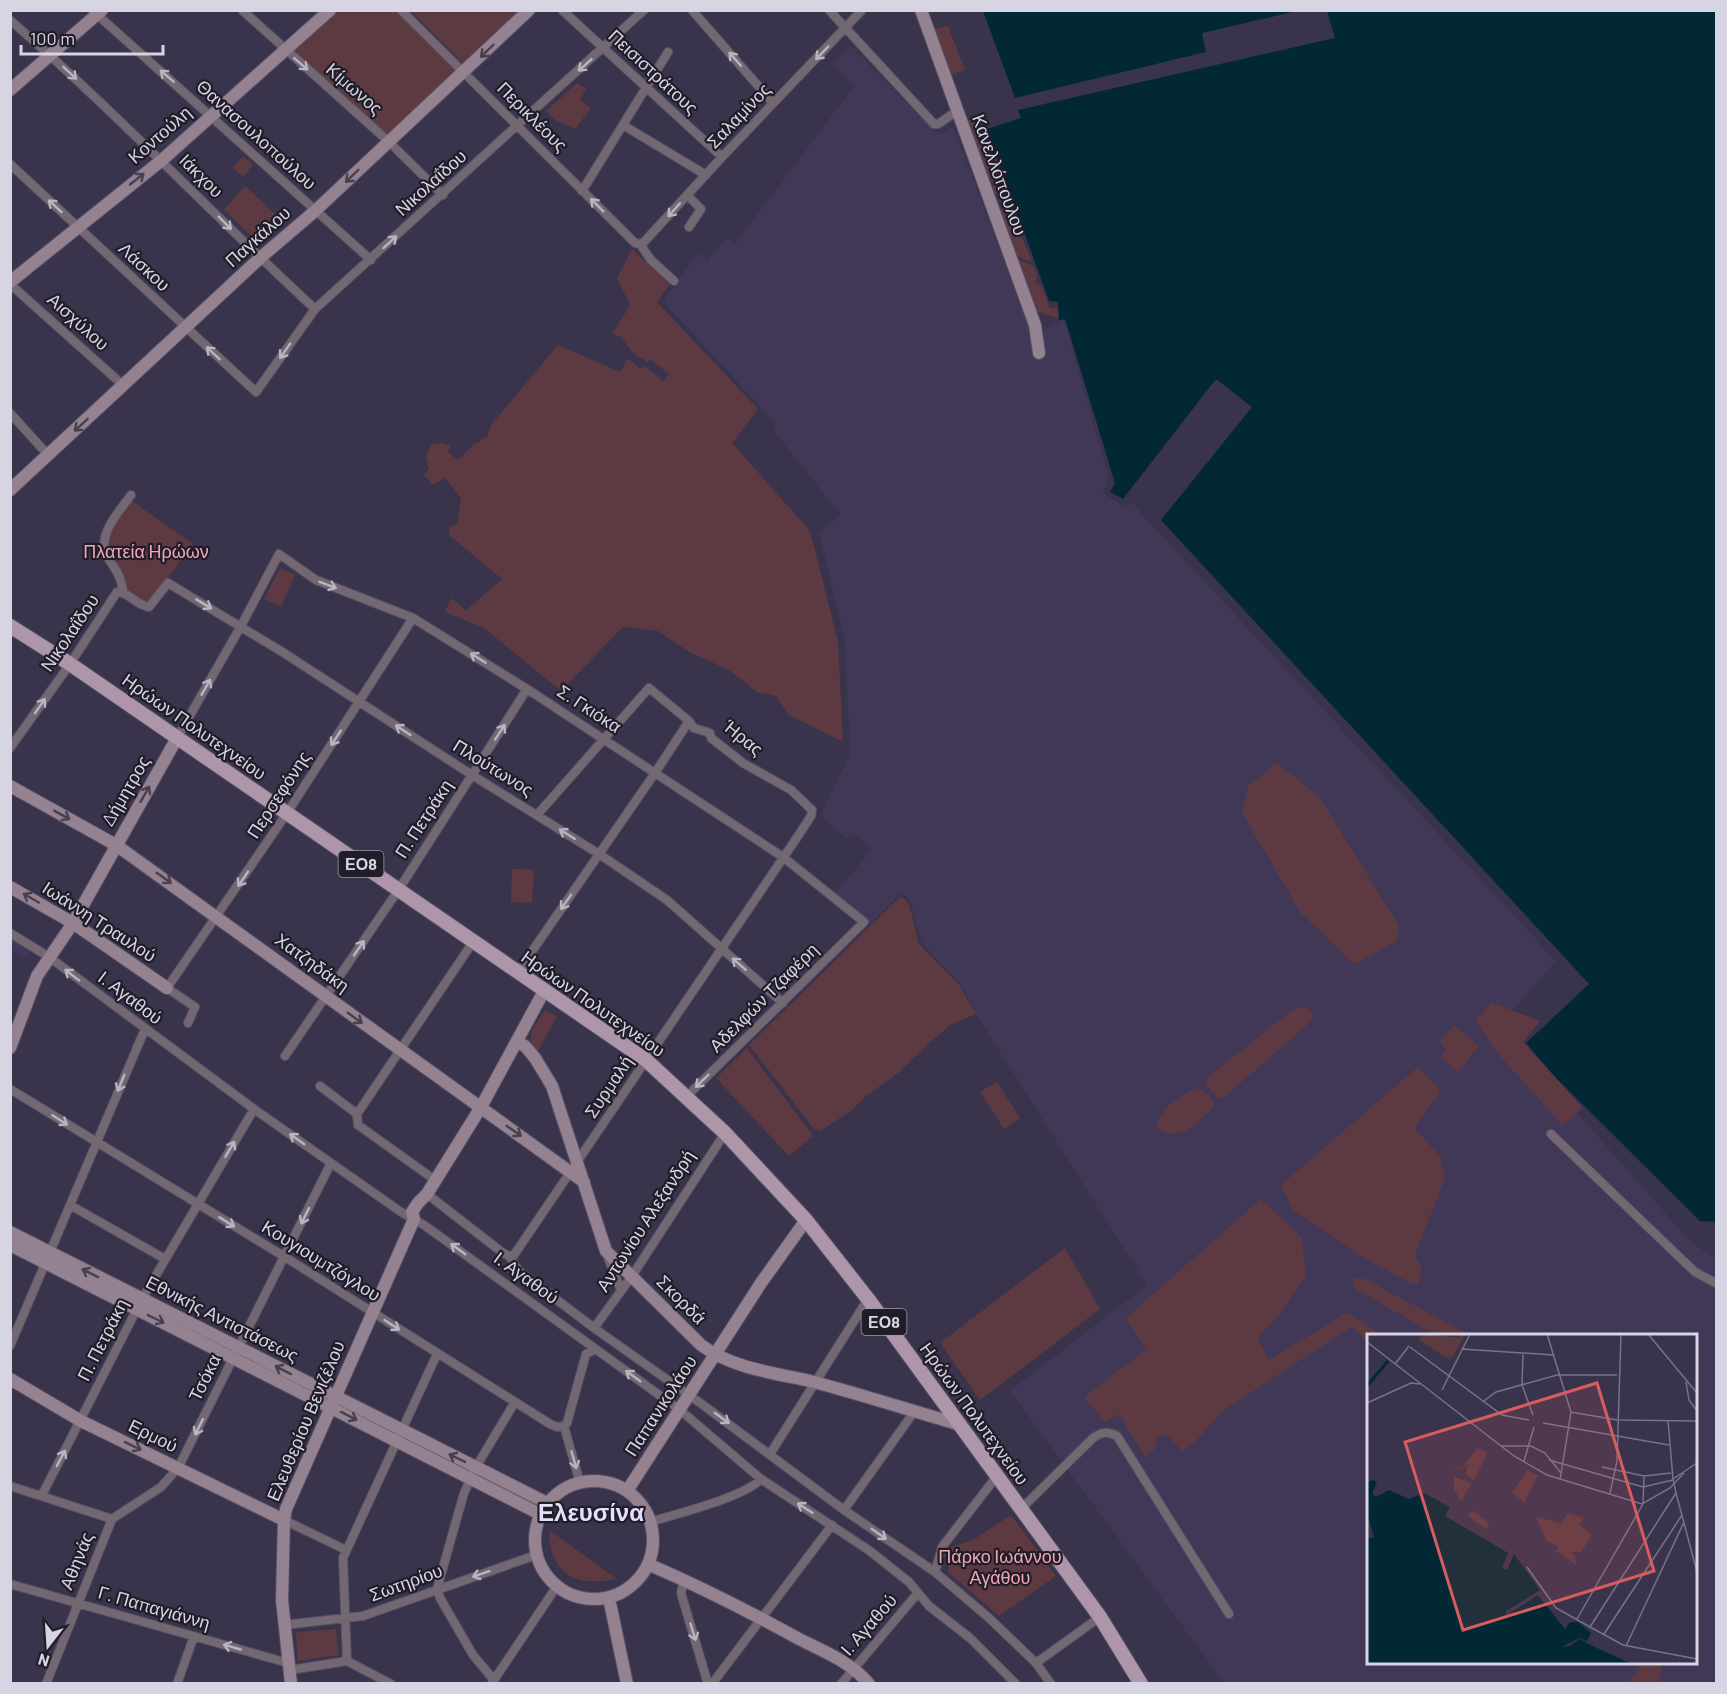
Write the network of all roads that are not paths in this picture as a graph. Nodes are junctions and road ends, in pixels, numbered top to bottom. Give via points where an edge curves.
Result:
1 (242, 10) edge
2 (330, 10) edge
3 (401, 10) edge
4 (529, 10) edge
5 (562, 10) edge
6 (644, 10) edge
7 (692, 10) edge
8 (829, 10) edge
9 (862, 10) edge
10 (921, 10) edge
11 (97, 12) edge
12 (10, 20) edge
13 (845, 28) junction
14 (603, 48) junction
15 (286, 50) junction
16 (668, 52) dead end
17 (51, 55) junction
18 (464, 73) junction
19 (647, 87) junction
20 (10, 90) edge
21 (773, 103) junction
22 (957, 111) junction
23 (211, 115) junction
24 (623, 125) junction
25 (517, 127) junction
26 (388, 141) junction
27 (722, 157) junction
28 (162, 160) junction
29 (10, 164) edge
30 (706, 175) junction
31 (582, 191) junction
32 (443, 195) junction
33 (687, 195) junction
34 (315, 211) junction
35 (78, 227) junction
36 (689, 227) dead end
37 (640, 244) junction
38 (260, 258) junction
39 (370, 260) junction
40 (674, 281) dead end
41 (10, 283) edge
42 (315, 309) junction
43 (187, 328) junction
44 (1039, 353) dead end
45 (124, 386) junction
46 (256, 392) joint
47 (10, 413) edge
48 (48, 455) junction
49 (10, 490) edge
50 (131, 495) dead end
51 (279, 554) joint
52 (168, 583) joint
53 (123, 592) junction
54 (413, 618) junction
55 (10, 626) edge
56 (241, 626) junction
57 (70, 664) junction
58 (528, 689) junction
59 (359, 702) junction
60 (688, 721) junction
61 (177, 738) junction
62 (605, 738) junction
63 (10, 748) edge
64 (655, 773) junction
65 (472, 775) junction
66 (10, 786) edge
67 (287, 813) junction
68 (537, 815) junction
69 (811, 816) joint
70 (116, 845) junction
71 (599, 854) junction
72 (783, 856) junction
73 (10, 887) edge
74 (399, 889) junction
75 (218, 916) junction
76 (864, 922) joint
77 (73, 923) junction
78 (10, 933) edge
79 (473, 942) junction
80 (722, 949) junction
81 (49, 957) junction
82 (517, 973) junction
83 (167, 988) junction
84 (544, 991) junction
85 (326, 996) junction
86 (783, 1003) junction
87 (188, 1023) dead end
88 (145, 1029) junction
89 (517, 1042) junction
90 (10, 1048) edge
91 (400, 1050) junction
92 (285, 1056) dead end
93 (646, 1060) junction
94 (320, 1086) dead end
95 (10, 1089) edge
96 (686, 1097) junction
97 (481, 1107) junction
98 (254, 1109) junction
99 (357, 1114) junction
100 (725, 1133) junction
101 (1551, 1134) dead end
102 (97, 1143) junction
103 (331, 1163) junction
104 (574, 1167) junction
105 (435, 1180) junction
106 (427, 1194) junction
107 (198, 1204) junction
108 (70, 1205) junction
109 (414, 1219) junction
110 (806, 1220) junction
111 (10, 1232) edge
112 (10, 1245) edge
113 (606, 1251) junction
114 (509, 1256) junction
115 (285, 1257) junction
116 (48, 1258) junction
117 (165, 1259) junction
118 (632, 1276) junction
119 (1716, 1283) edge
120 (621, 1290) junction
121 (868, 1299) junction
122 (140, 1304) junction
123 (372, 1312) junction
124 (594, 1329) junction
125 (10, 1346) edge
126 (596, 1349) junction
127 (236, 1352) junction
128 (437, 1354) junction
129 (714, 1356) junction
130 (10, 1379) edge
131 (816, 1383) junction
132 (690, 1396) junction
133 (333, 1401) junction
134 (515, 1402) junction
135 (680, 1410) junction
136 (914, 1412) junction
137 (81, 1421) junction
138 (961, 1425) junction
139 (564, 1426) junction
140 (399, 1436) junction
141 (770, 1454) junction
142 (178, 1468) junction
143 (474, 1472) junction
144 (997, 1476) junction
145 (761, 1479) junction
146 (580, 1483) junction
147 (10, 1486) edge
148 (627, 1491) junction
149 (42, 1495) junction
150 (1022, 1508) junction
151 (544, 1509) junction
152 (844, 1509) junction
153 (112, 1519) junction
154 (284, 1520) junction
155 (650, 1522) junction
156 (832, 1525) junction
157 (346, 1550) junction
158 (536, 1555) junction
159 (650, 1565) junction
160 (935, 1572) junction
161 (684, 1580) junction
162 (10, 1584) edge
163 (556, 1586) junction
164 (437, 1589) junction
165 (917, 1594) junction
166 (609, 1598) junction
167 (77, 1604) junction
168 (1229, 1614) dead end
169 (1100, 1617) junction
170 (762, 1618) junction
171 (345, 1619) junction
172 (284, 1625) junction
173 (194, 1636) junction
174 (347, 1661) junction
175 (1035, 1663) junction
176 (289, 1666) junction
177 (853, 1668) junction
178 (493, 1681) edge
179 (1011, 1682) edge
180 (46, 1683) edge
181 (177, 1683) edge
182 (291, 1683) edge
183 (391, 1683) edge
184 (627, 1683) edge
185 (710, 1683) edge
186 (841, 1683) edge
187 (855, 1683) edge
188 (868, 1683) edge
189 (1052, 1683) edge
190 (1141, 1683) edge

1 - 15 street, Κίμωνος
2 - 15 street, Κοντούλη
3 - 18 street, Περικλέους
4 -> 18 street, Παγκάλου
5 - 14 street, Πεισιστράτους
6 - 14 street, Νικολαΐδου
21 -> 7 street
8 - 13 street
9 - 13 street, Σαλαμίνος
10 - 22 street, Κανελλόπουλου
11 - 17 street
23 -> 11 street, Θανασουλοπούλου
12 - 17 street, Ιάκχου
13 -> 21 street, Σαλαμίνος
13 - 22 street via 934,124
14 - 19 street, Πεισιστράτους
14 -> 25 street, Νικολαΐδου
15 - 23 street, Κοντούλη
15 -> 26 street, Κίμωνος
16 - 19 street
17 - 20 street
17 -> 28 street, Ιάκχου
18 - 25 street, Περικλέους
18 - 26 street, Παγκάλου
19 - 24 street
19 - 27 street, Πεισιστράτους
21 - 27 street, Σαλαμίνος
22 - 44 street, Κανελλόπουλου via 1035,326
23 - 28 street, Κοντούλη
23 - 34 street, Θανασουλοπούλου
24 - 30 street
24 - 31 street
25 - 31 street, Περικλέους
25 - 32 street, Νικολαΐδου
26 - 32 street, Κίμωνος
26 -> 34 street, Παγκάλου
27 - 30 street, Σαλαμίνος
35 -> 28 street, Κοντούλη
28 -> 38 street, Ιάκχου
35 -> 29 street, Λάσκου
30 - 33 street, Σαλαμίνος
37 -> 31 street, Περικλέους
39 -> 32 street, Νικολαΐδου
33 - 36 street via 701,209
33 -> 37 street, Σαλαμίνος
34 - 38 street, Παγκάλου
34 - 39 street, Θανασουλοπούλου
35 - 41 street, Κοντούλη
35 - 43 street, Λάσκου
37 - 40 street, Περικλέους
38 - 42 street, Ιάκχου
38 - 43 street, Παγκάλου
39 - 42 street, Νικολαΐδου
41 - 45 street, Αισχύλου
42 -> 46 street, Νικολαΐδου
43 - 45 street, Παγκάλου
46 -> 43 street, Λάσκου
45 -> 48 street, Παγκάλου
47 - 48 street
48 - 49 street, Παγκάλου
50 - 53 street via 105,532 106,555 121,576
51 -> 54 street, Σ. Γκιόκα via 316,580
51 - 56 street, Δήμητρος
52 - 53 street, Νικολαΐδου via 149,607 141,606
52 -> 56 street, Πλούτωνος
53 - 57 street, Νικολαΐδου via 117,592
58 -> 54 street, Σ. Γκιόκα
54 - 59 street, Περσεφόνης
55 - 57 main road, Ηρώων Πολυτεχνείου / ΕΟ8
56 - 59 street, Πλούτωνος
61 -> 56 street, Δήμητρος
57 - 61 main road, Ηρώων Πολυτεχνείου / ΕΟ8
63 -> 57 street, Νικολαΐδου
58 - 62 street, Σ. Γκιόκα
65 -> 58 street, Π. Πετράκη
65 -> 59 street, Πλούτωνος
59 -> 67 street, Περσεφόνης
60 - 62 street, Ήρας via 649,688
60 - 64 street
60 - 69 street, Ήρας via 694,728 710,733 711,738 743,763 791,790 812,810
61 - 67 main road, Ηρώων Πολυτεχνείου / ΕΟ8
70 -> 61 street, Δήμητρος
62 - 64 street, Σ. Γκιόκα
62 - 68 street
64 - 71 street
64 - 72 street, Σ. Γκιόκα
65 - 68 street, Πλούτωνος
65 - 74 street, Π. Πετράκη
66 -> 70 street, Χατζηδάκη
67 - 74 main road, Ηρώων Πολυτεχνείου / ΕΟ8
67 -> 75 street, Περσεφόνης
71 -> 68 street, Πλούτωνος
69 - 72 street, Συρμαλή
70 -> 75 street, Χατζηδάκη
70 - 77 street, Δήμητρος
71 - 80 street, Πλούτωνος via 667,900
71 -> 82 street
72 - 76 street, Σ. Γκιόκα
72 - 80 street, Συρμαλή
77 -> 73 street, Ιωάννη Τραυλού
74 - 79 main road, Ηρώων Πολυτεχνείου / ΕΟ8
85 -> 74 street, Π. Πετράκη
75 - 83 street, Περσεφόνης
75 - 85 street, Χατζηδάκη
76 - 86 street, Αδελφών Τζαφέρη
77 - 81 street, Δήμητρος
77 - 83 street, Ιωάννη Τραυλού
78 - 81 street, Ι. Αγαθού
79 - 82 main road, Ηρώων Πολυτεχνείου / ΕΟ8
79 - 91 street
86 -> 80 street, Πλούτωνος
80 - 93 street, Συρμαλή
88 -> 81 street, Ι. Αγαθού
81 - 90 street, Δήμητρος via 27,999
82 - 84 main road, Ηρώων Πολυτεχνείου / ΕΟ8
83 - 87 street via 195,1007
84 - 89 street
84 - 93 main road, Ηρώων Πολυτεχνείου / ΕΟ8
85 -> 91 street, Χατζηδάκη
85 - 92 street, Π. Πετράκη
86 -> 96 street, Αδελφών Τζαφέρη
88 - 98 street, Ι. Αγαθού
88 -> 102 street
89 - 97 street
89 - 104 street, Σκορδά via 535,1058 552,1086
91 - 97 street, Χατζηδάκη
91 - 99 street
93 - 96 main road, Ηρώων Πολυτεχνείου / ΕΟ8
93 - 104 street, Συρμαλή
94 - 99 street
95 -> 102 street, Κουγιουμτζόγλου
96 - 100 main road, Ηρώων Πολυτεχνείου / ΕΟ8
97 -> 104 street, Χατζηδάκη
97 - 105 street
103 -> 98 street, Ι. Αγαθού
107 -> 98 street, Π. Πετράκη
99 - 105 street via 357,1125
100 - 110 main road, Ηρώων Πολυτεχνείου / ΕΟ8
100 - 118 street, Αντωνίου Αλεξανδρή
101 - 119 street via 1695,1272
102 - 107 street, Κουγιουμτζόγλου
102 - 108 street
103 - 109 street, Ι. Αγαθού
103 -> 115 street, Τσόκα
104 - 113 street, Σκορδά via 584,1182
104 - 114 street, Συρμαλή via 520,1248
105 - 106 street
106 - 109 street, Ελευθερίου Βενιζέλου via 412,1212
106 - 114 street
107 -> 115 street, Κουγιουμτζόγλου
107 - 117 street, Π. Πετράκη
108 - 116 street
108 - 117 street
109 - 123 street, Ελευθερίου Βενιζέλου
126 -> 109 street, Ι. Αγαθού
110 - 121 main road, Ηρώων Πολυτεχνείου / ΕΟ8
110 - 129 street, Παπανικολάου
111 - 116 street, Εθνικής Αντιστάσεως
112 - 116 street, Εθνικής Αντιστάσεως
113 - 118 street, Σκορδά
113 - 120 street
114 - 124 street via 519,1271
115 - 123 street, Κουγιουμτζόγλου
115 - 127 street, Τσόκα
116 - 122 street, Εθνικής Αντιστάσεως
116 - 125 street
117 - 122 street, Π. Πετράκη
118 - 120 street, Αντωνίου Αλεξανδρή
118 - 129 street, Σκορδά
120 - 124 street, Αντωνίου Αλεξανδρή
121 - 131 street
121 - 138 main road, Ηρώων Πολυτεχνείου / ΕΟ8
122 - 127 street, Εθνικής Αντιστάσεως
122 - 137 street, Π. Πετράκη
123 -> 128 street, Κουγιουμτζόγλου
123 - 133 street, Ελευθερίου Βενιζέλου
124 - 132 street
135 -> 126 street, Ι. Αγαθού
126 - 139 street via 586,1354
127 - 133 street, Εθνικής Αντιστάσεως
127 -> 142 street, Τσόκα
128 - 134 street, Κουγιουμτζόγλου
128 - 140 street
129 - 131 street, Σκορδά
129 - 132 street, Παπανικολάου
130 - 137 street, Ερμού
131 - 136 street, Σκορδά
131 - 141 street
132 - 135 street, Παπανικολάου
132 -> 141 street
133 - 140 street, Εθνικής Αντιστάσεως
133 - 154 street, Ελευθερίου Βενιζέλου
134 - 139 street, Κουγιουμτζόγλου via 550,1424
134 - 143 street
135 - 145 street, Ι. Αγαθού
135 - 148 street, Παπανικολάου
136 - 138 street, Σκορδά
136 - 152 street
137 -> 142 street, Ερμού
149 -> 137 street, Π. Πετράκη
138 - 144 main road, Ηρώων Πολυτεχνείου / ΕΟ8
139 -> 146 street
140 - 143 street, Εθνικής Αντιστάσεως
140 - 157 street
141 - 152 street
142 - 153 street, Τσόκα via 161,1487
142 - 154 street, Ερμού
143 - 151 street, Εθνικής Αντιστάσεως
143 - 164 street via 464,1493
144 - 150 main road, Ηρώων Πολυτεχνείου / ΕΟ8
144 - 160 street via 942,1547
145 - 155 street via 741,1493
156 -> 145 street, Ι. Αγαθού
146 - 148 street via 610,1484
146 - 151 street via 558,1493
147 - 149 street
148 - 155 street
149 - 153 street
150 - 168 street via 1093,1438 1107,1432 1117,1436
150 - 169 main road, Ηρώων Πολυτεχνείου / ΕΟ8
151 - 158 street via 534,1536
152 -> 160 street
153 - 167 street, Αθηνάς
154 - 157 street
154 - 172 street, Ελευθερίου Βενιζέλου
155 - 159 street
156 - 165 street, Ι. Αγαθού via 909,1582
156 - 170 street
157 - 171 street
158 - 163 street
158 -> 164 street, Σωτηρίου
159 - 161 street
159 - 166 street via 636,1582
160 - 175 street
161 - 170 street
161 -> 185 street via 681,1593
162 - 167 street, Γ. Παπαγιάννη
163 - 166 street via 585,1599
163 - 178 street
164 - 171 street, Σωτηρίου
164 - 178 street via 473,1655
165 - 177 street, Ι. Αγαθού
165 - 179 street via 970,1638
166 - 184 street
167 - 173 street, Γ. Παπαγιάννη
167 - 180 street, Αθηνάς
169 - 175 street
169 - 190 main road, Ηρώων Πολυτεχνείου / ΕΟ8
170 - 177 street
170 - 185 street
171 - 172 street, Σωτηρίου
171 - 174 street
172 - 176 street, Ελευθερίου Βενιζέλου
176 -> 173 street, Γ. Παπαγιάννη
173 - 181 street
174 - 176 street
174 - 183 street
175 - 189 street
176 - 182 street, Ελευθερίου Βενιζέλου
177 - 186 street, Ι. Αγαθού
177 - 187 street
177 - 188 street

